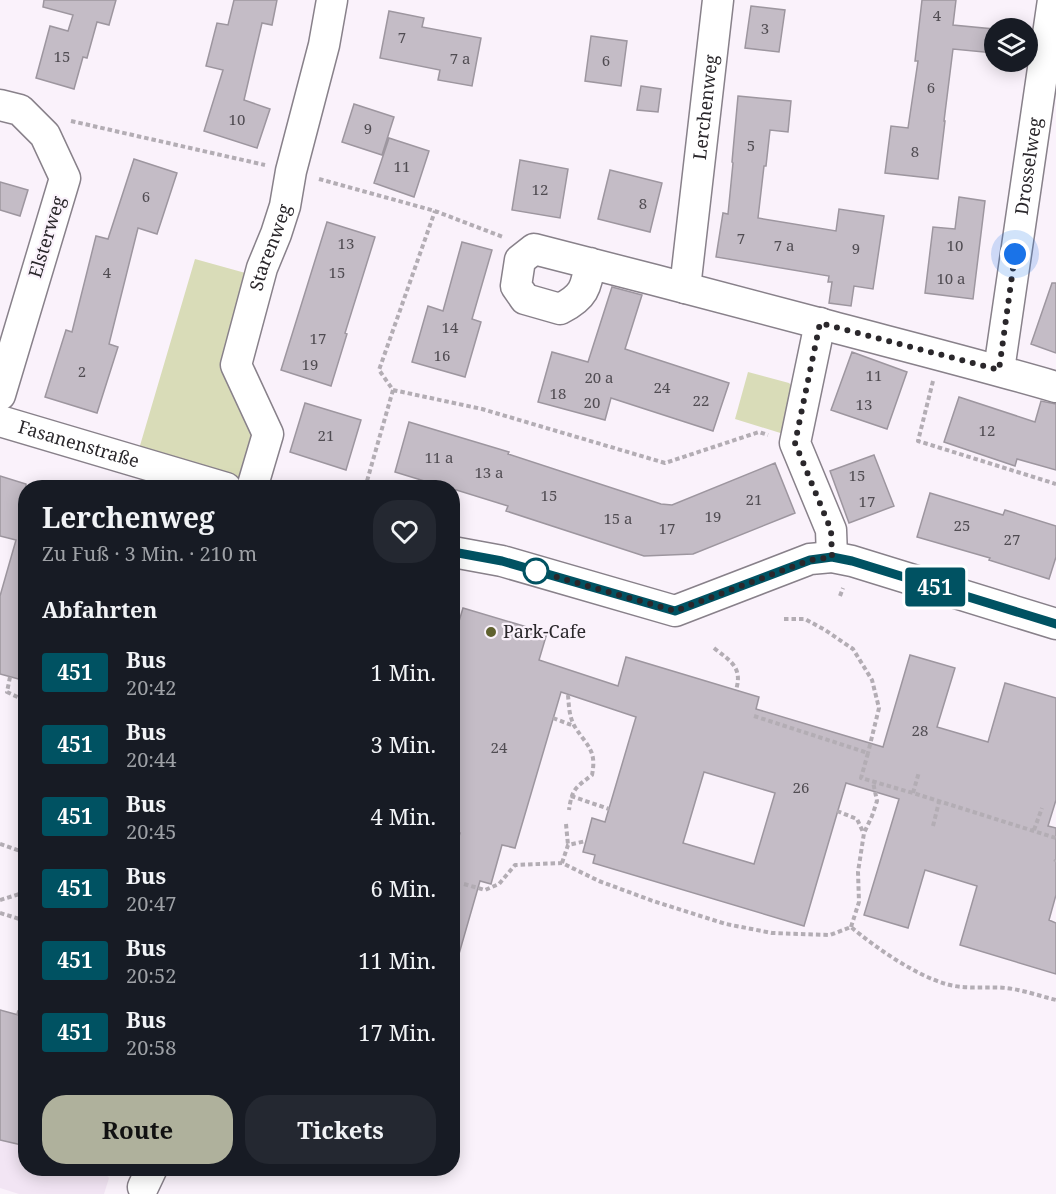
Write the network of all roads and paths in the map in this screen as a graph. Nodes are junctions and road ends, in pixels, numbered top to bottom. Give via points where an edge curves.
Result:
1 (332, 0) edge
2 (718, 0) edge
3 (1053, 0) edge
4 (0, 105) edge
5 (435, 212) dead end
6 (590, 263) dead end
7 (686, 288) junction
8 (820, 323) junction
9 (940, 354) junction
10 (999, 370) junction
11 (1056, 387) edge
12 (393, 390) junction
13 (0, 395) edge
14 (0, 421) edge
15 (795, 443) junction
16 (199, 480) edge
17 (254, 480) edge
18 (367, 480) edge
19 (1056, 484) edge
20 (460, 553) edge
21 (832, 557) junction
22 (784, 619) dead end
23 (1056, 624) edge
24 (714, 648) dead end
25 (10, 677) dead end
26 (736, 690) dead end
27 (568, 695) dead end
28 (18, 697) edge
29 (754, 716) dead end
30 (554, 718) dead end
31 (574, 726) junction
32 (868, 753) junction
33 (919, 772) dead end
34 (872, 782) junction
35 (913, 793) junction
36 (571, 796) junction
37 (939, 802) junction
38 (1042, 808) dead end
39 (609, 809) dead end
40 (569, 810) dead end
41 (837, 811) dead end
42 (566, 824) dead end
43 (933, 826) dead end
44 (1035, 830) junction
45 (864, 833) junction
46 (1056, 838) edge
47 (586, 841) dead end
48 (0, 844) edge
49 (568, 845) junction
50 (18, 850) edge
51 (562, 863) junction
52 (464, 884) dead end
53 (18, 894) edge
54 (0, 900) edge
55 (0, 913) edge
56 (18, 919) edge
57 (851, 927) junction
58 (1056, 1000) edge

1 - 17 street, Starenweg via 285,207 262,268 236,365 268,434
2 - 7 street, Lerchenweg
3 - 10 street, Drosselweg
4 - 13 street, Elsterweg via 20,110 45,135 65,178
5 - 12 path via 379,370
6 - 7 street
7 - 8 street
8 - 9 street
8 - 15 street
9 - 10 street
9 - 19 path via 918,441
10 - 11 street
12 - 15 path via 482,409 665,463 759,432
12 - 18 path
14 - 16 street, Fasanenstraße
15 - 21 street via 831,530
20 - 21 street via 502,561 675,611 810,560
21 - 23 street
22 - 32 path via 805,619 853,649 872,680 879,708
24 - 26 path via 738,672
25 - 28 path via 7,692
27 - 31 path
29 - 32 path
30 - 31 path
31 - 36 path via 590,747 594,765 592,775
32 - 34 path via 861,778
33 - 35 path
34 - 35 path
34 - 45 path via 877,801
35 - 37 path
36 - 39 path
36 - 40 path
37 - 43 path
37 - 44 path
38 - 44 path
41 - 45 path via 857,819
42 - 49 path
44 - 46 path
45 - 57 path via 858,872 859,902
47 - 49 path
48 - 50 path
49 - 51 path
51 - 52 path via 515,866 499,884 485,890
51 - 57 path via 642,897 726,924 772,933 812,935 830,935
53 - 54 path
55 - 56 path
57 - 58 path via 924,976 948,984 1007,988

